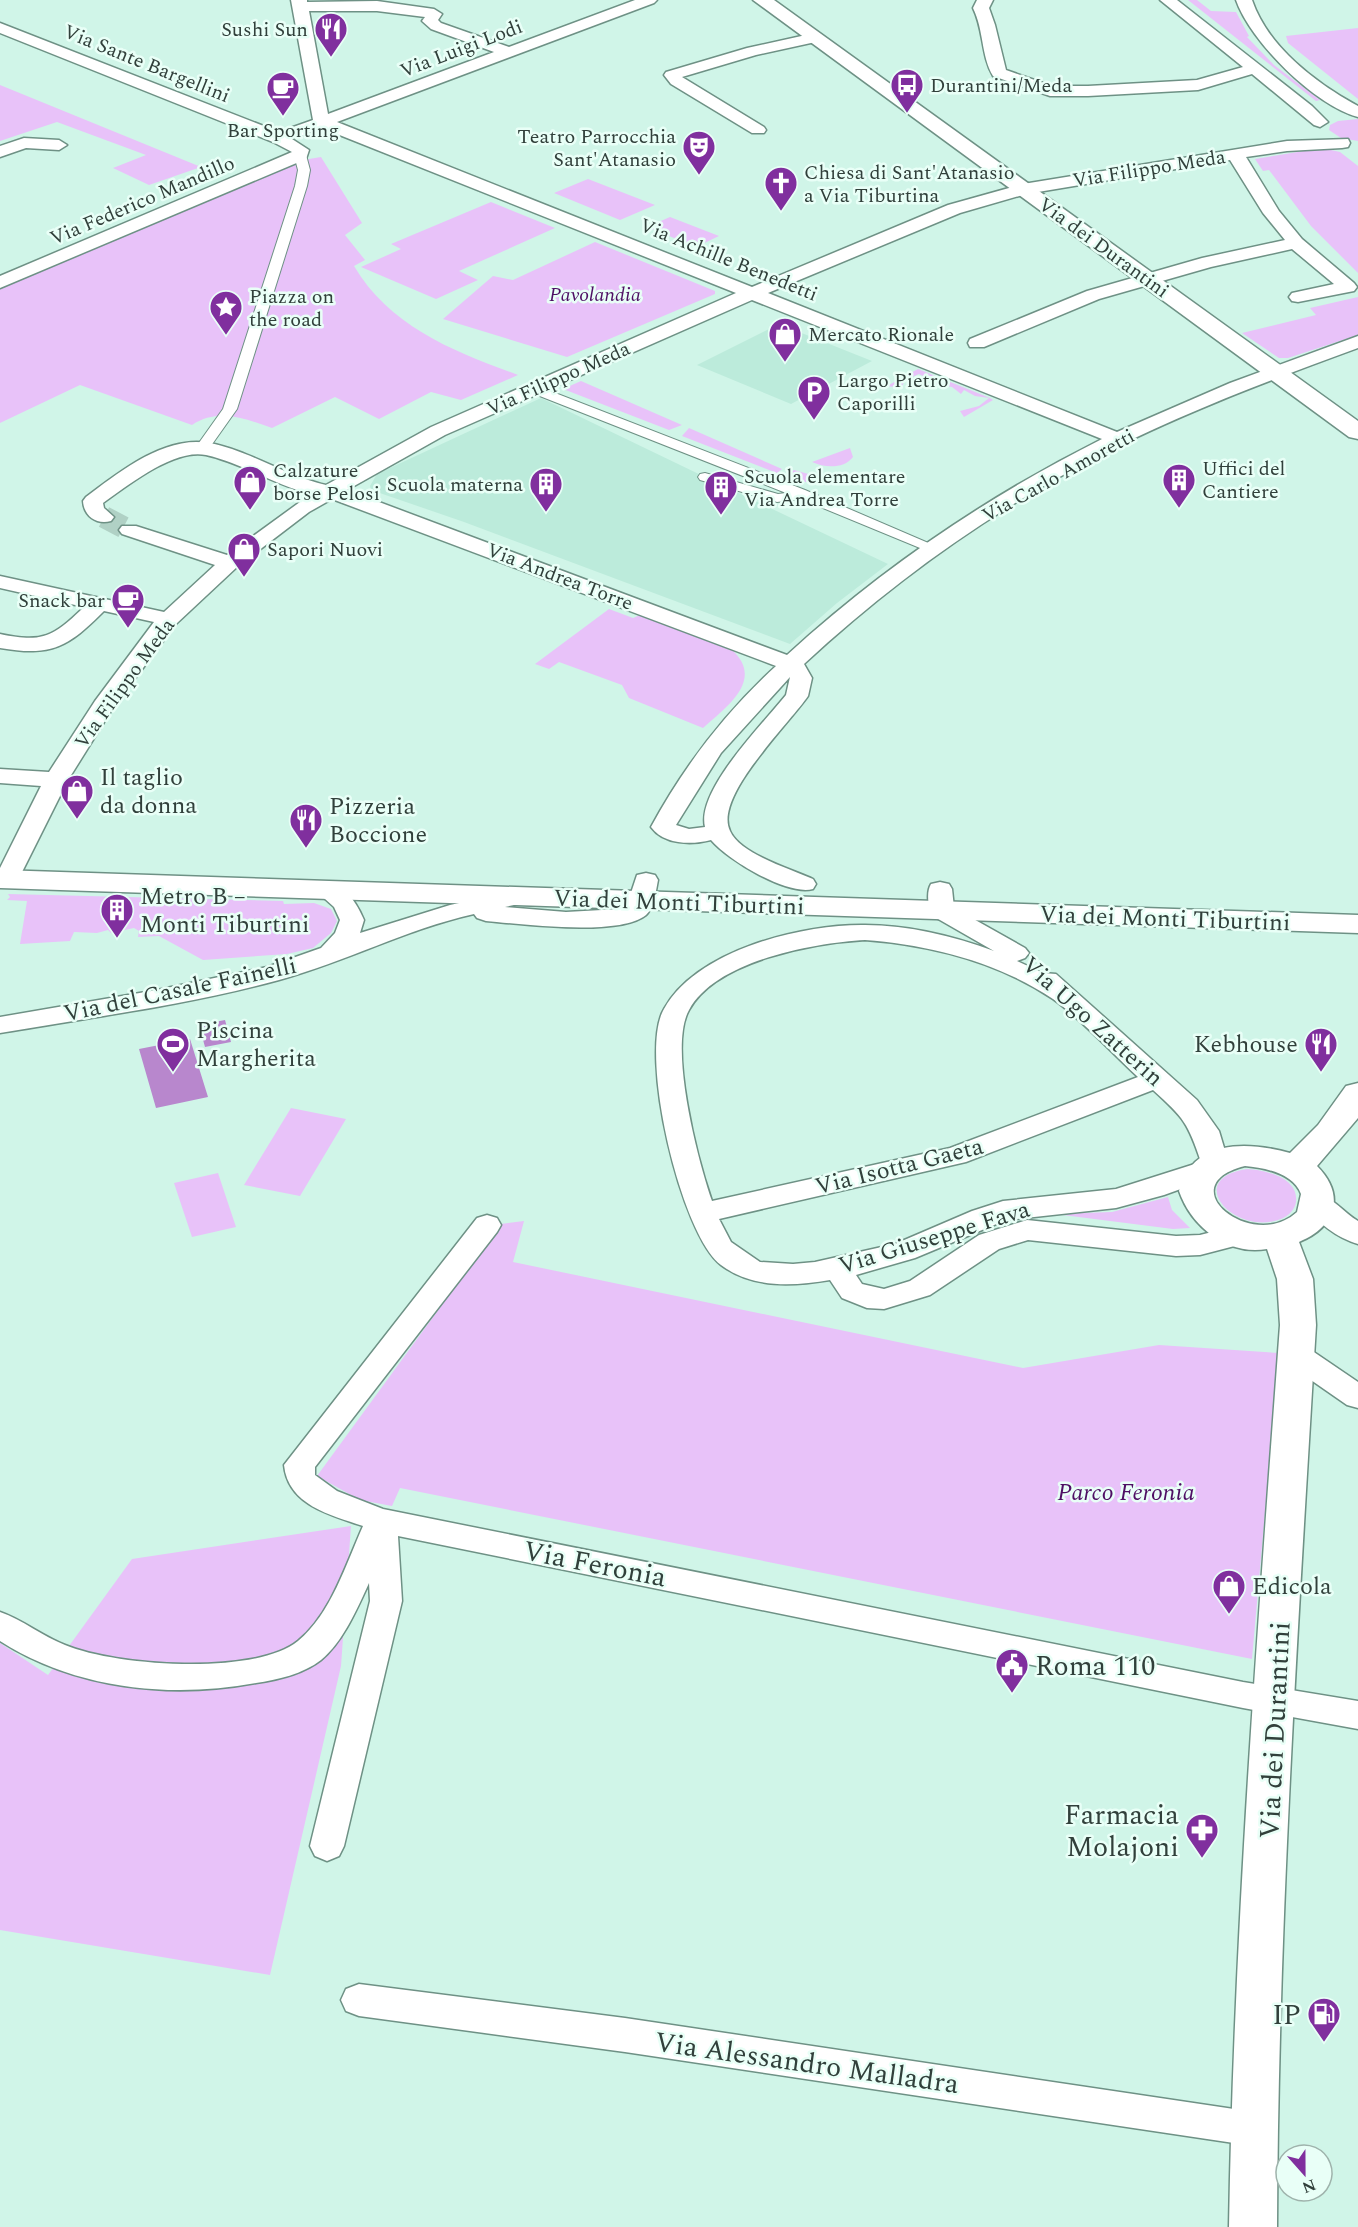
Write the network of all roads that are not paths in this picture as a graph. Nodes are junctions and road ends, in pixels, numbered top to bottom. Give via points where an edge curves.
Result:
1 (320, 0) edge
2 (383, 0) edge
3 (598, 0) edge
4 (649, 0) edge
5 (762, 0) edge
6 (985, 0) edge
7 (1168, 0) edge
8 (1244, 0) edge
9 (299, 2) edge
10 (624, 9) junction
11 (434, 14) junction
12 (0, 28) edge
13 (815, 38) junction
14 (508, 52) junction
15 (1255, 68) junction
16 (1358, 114) edge
17 (322, 122) junction
18 (1319, 125) junction
19 (758, 130) dead end
20 (279, 138) junction
21 (59, 145) dead end
22 (1287, 146) junction
23 (1352, 146) edge
24 (0, 152) edge
25 (1235, 154) junction
26 (300, 155) junction
27 (1023, 189) junction
28 (1296, 243) junction
29 (1146, 278) junction
30 (0, 283) edge
31 (752, 293) junction
32 (1298, 297) dead end
33 (1358, 342) edge
34 (977, 343) dead end
35 (1276, 372) junction
36 (532, 388) junction
37 (1358, 432) edge
38 (1118, 439) junction
39 (203, 447) junction
40 (705, 477) dead end
41 (327, 491) junction
42 (800, 493) junction
43 (104, 517) dead end
44 (129, 530) tunnel mouth
45 (925, 546) dead end
46 (230, 563) junction
47 (0, 582) edge
48 (100, 603) junction
49 (168, 620) junction
50 (0, 641) edge
51 (790, 664) junction
52 (0, 776) edge
53 (56, 780) junction
54 (717, 831) junction
55 (5, 870) edge
56 (804, 884) junction
57 (327, 890) junction
58 (644, 891) junction
59 (426, 894) junction
60 (519, 897) junction
61 (941, 900) junction
62 (1358, 904) edge
63 (459, 910) junction
64 (1358, 924) edge
65 (330, 952) junction
66 (1059, 992) junction
67 (0, 1025) edge
68 (1158, 1079) junction
69 (1358, 1094) edge
70 (1209, 1166) junction
71 (1295, 1166) junction
72 (1318, 1203) junction
73 (703, 1213) junction
74 (487, 1225) dead end
75 (1358, 1234) edge
76 (1240, 1235) junction
77 (1280, 1236) junction
78 (837, 1267) junction
79 (1294, 1354) junction
80 (1358, 1397) edge
81 (381, 1520) junction
82 (0, 1625) edge
83 (1273, 1700) junction
84 (1358, 1715) edge
85 (327, 1846) dead end
86 (358, 2000) dead end
87 (1254, 2129) junction
88 (1253, 2227) edge

1 - 9 street
2 - 11 street via 429,5 436,10
3 - 10 street
4 - 10 street, Via Luigi Lodi
5 - 13 street, Via dei Durantini
6 - 15 street via 981,8 990,24 993,62 999,73 1050,91 1198,85
7 - 15 street
8 - 16 street via 1252,21 1276,52
9 - 11 street
9 - 17 street
10 - 14 street, Via Luigi Lodi
11 - 14 street via 430,21 436,26
12 - 20 street, Via Sante Bargellini
13 - 19 street via 729,57 672,75
13 - 27 street, Via dei Durantini
14 - 17 street, Via Luigi Lodi
15 - 18 street
16 - 18 street, Via Filippo Meda via 1335,116
17 - 20 street, Via Luigi Lodi
17 - 31 street, Via Achille Benedetti
18 - 22 street, Via Filippo Meda
18 - 23 street via 1323,135
20 - 26 street, Via Sante Bargellini via 297,146
21 - 24 street via 24,143
22 - 23 street, Via Filippo Meda
22 - 25 street, Via Filippo Meda
25 - 27 street, Via Filippo Meda
25 - 28 street
26 - 30 street, Via Federico Mandillo
26 - 39 street via 304,170 301,186 230,409
27 - 29 street, Via dei Durantini
27 - 31 street, Via Filippo Meda via 935,216
28 - 29 street
28 - 32 street via 1348,287
29 - 34 street via 1082,299
29 - 35 street, Via dei Durantini
31 - 36 street, Via Filippo Meda
31 - 38 street, Via Achille Benedetti
33 - 35 street, Via Carlo Amoretti
35 - 37 street, Via dei Durantini
35 - 38 street, Via Carlo Amoretti
36 - 41 street, Via Filippo Meda via 438,431
36 - 42 street
38 - 51 street, Via Carlo Amoretti via 982,517 856,607
39 - 41 street, Via Andrea Torre
39 - 43 street via 172,452 123,479 93,501 94,510
40 - 42 street via 777,498
41 - 46 street, Via Filippo Meda
41 - 51 street, Via Andrea Torre via 515,558
42 - 45 street
44 - 46 street
46 - 49 street, Via Filippo Meda
47 - 48 street
48 - 49 street
48 - 50 street via 62,640 29,647
49 - 53 street, Via Filippo Meda via 103,706
51 - 54 street via 800,671 802,678 797,696 729,783 716,809
51 - 54 street, Via Carlo Amoretti via 711,748 663,827 688,838
52 - 53 street
53 - 55 street, Via Filippo Meda
54 - 56 street via 745,856
55 - 57 street, Via dei Monti Tiburtini
55 - 58 street, Via dei Monti Tiburtini
56 - 58 street, Via dei Monti Tiburtini
56 - 61 street, Via dei Monti Tiburtini
57 - 59 street, Via dei Monti Tiburtini
57 - 65 street via 345,903 352,920 347,936
58 - 60 street, Via dei Monti Tiburtini
58 - 61 street, Via dei Monti Tiburtini
58 - 63 street via 633,914 610,919
59 - 60 street, Via dei Monti Tiburtini
59 - 63 street
60 - 63 street, Via del Casale Fainelli
61 - 62 street, Via dei Monti Tiburtini
61 - 64 street, Via dei Monti Tiburtini
61 - 66 street, Via Ugo Zatterin via 1009,948
63 - 65 street, Via del Casale Fainelli
65 - 67 street, Via del Casale Fainelli via 263,976
66 - 68 street, Via Ugo Zatterin
66 - 73 street, Via Giuseppe Fava via 985,954 940,941 894,934 851,933 798,940 764,949 723,968 688,994 674,1012 671,1024 677,1122
68 - 70 street, Via Ugo Zatterin via 1205,1131
68 - 73 street, Via Isotta Gaeta via 956,1156
69 - 71 street via 1330,1134
70 - 71 street via 1236,1156 1256,1155
70 - 76 street via 1195,1191 1200,1206 1216,1224
70 - 78 street, Via Giuseppe Fava via 1163,1186 1116,1198 1000,1212 906,1251
71 - 72 street via 1315,1189
72 - 75 street via 1335,1220
72 - 77 street via 1310,1221
73 - 78 street, Via Giuseppe Fava via 717,1244 747,1267 795,1275
74 - 81 street, Via Feronia via 299,1465 300,1478 309,1488 329,1501
76 - 77 street
76 - 78 street via 1211,1244 1176,1246 1027,1230 989,1242 920,1288 884,1299 867,1298 852,1291
77 - 79 street, Via dei Durantini via 1297,1291
79 - 80 street
79 - 83 street, Via dei Durantini via 1289,1491
81 - 82 street via 322,1638 309,1651 266,1667 189,1678 114,1673 69,1661 19,1639
81 - 83 street, Via Feronia
81 - 85 street via 386,1601
83 - 84 street, Via Feronia
83 - 87 street, Via dei Durantini
86 - 87 street, Via Alessandro Malladra via 637,2037
87 - 88 street, Via dei Durantini

